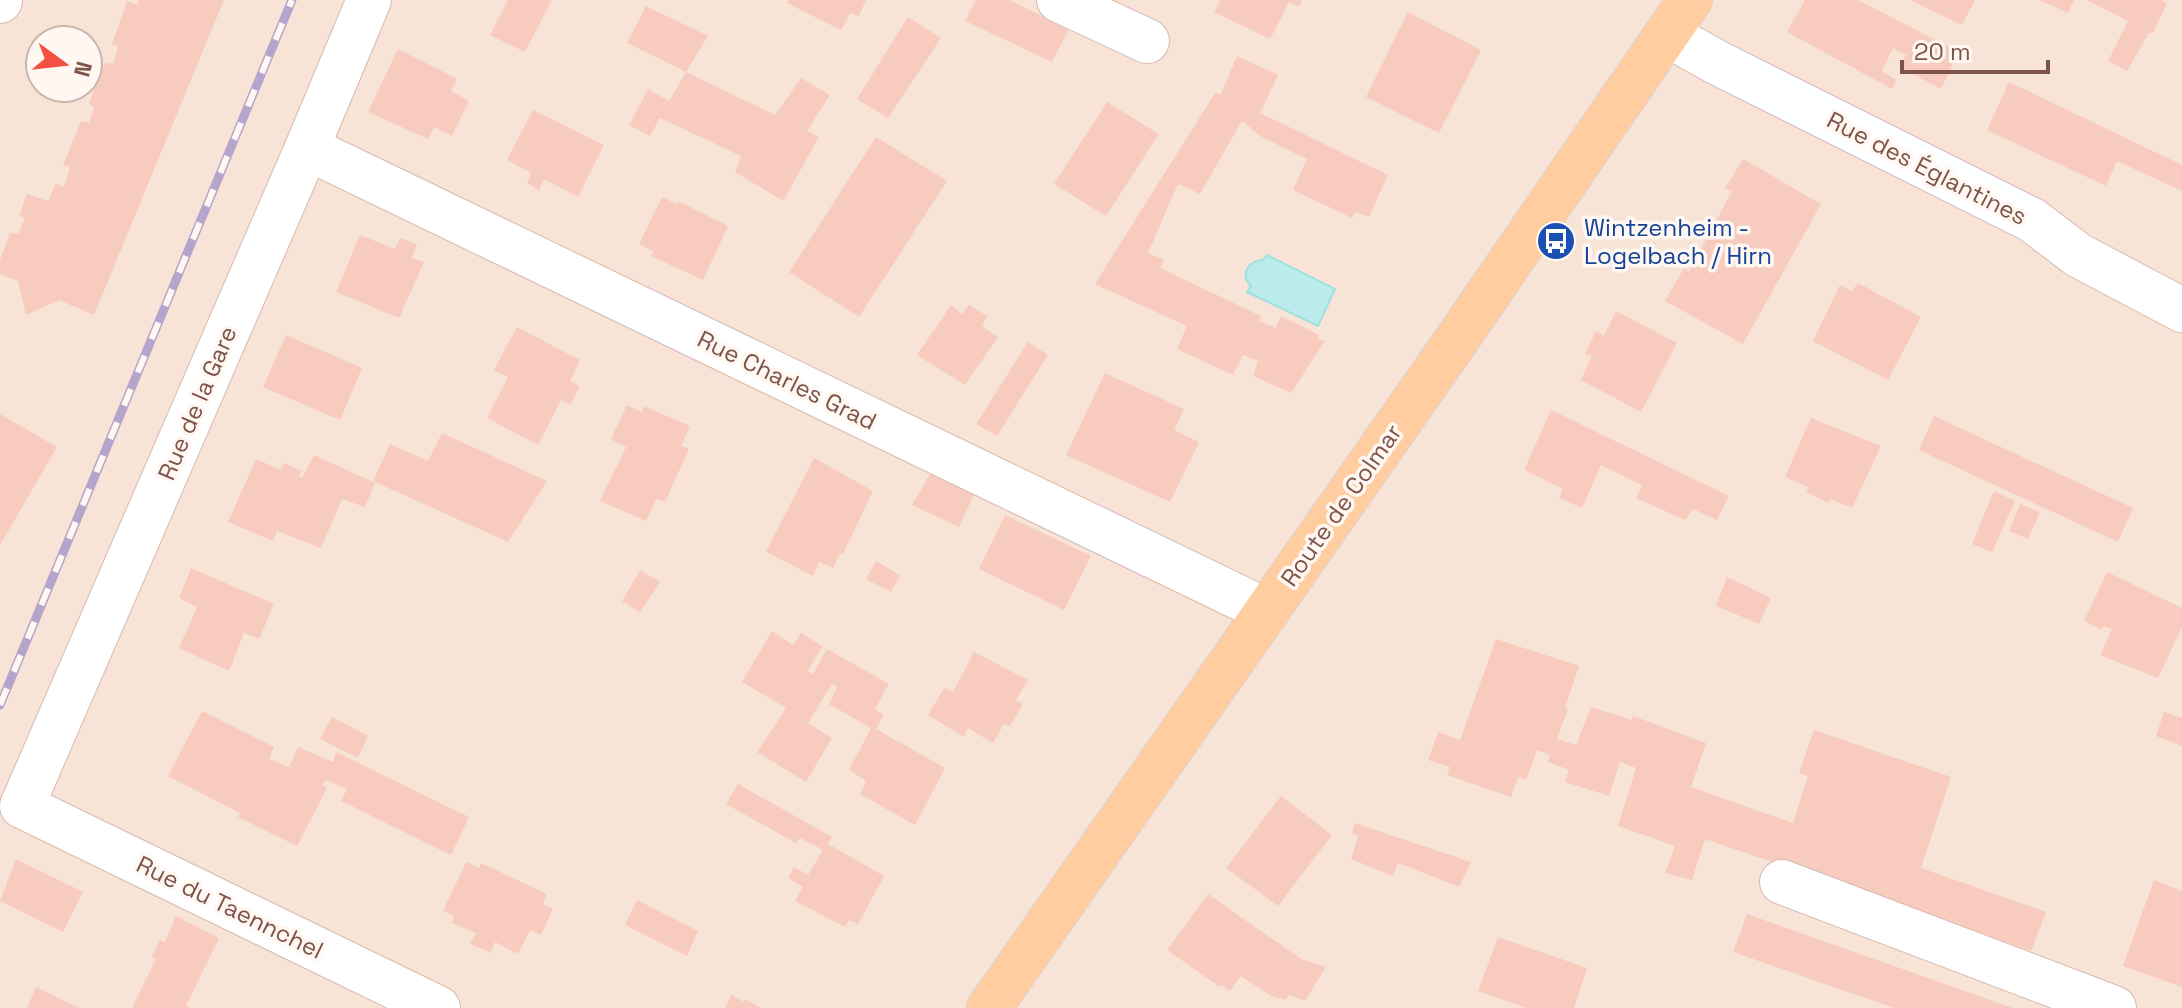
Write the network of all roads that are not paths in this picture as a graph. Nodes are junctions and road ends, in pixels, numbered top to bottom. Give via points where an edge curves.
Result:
1 (369, 0) edge
2 (1059, 0) edge
3 (1679, 17) edge
4 (1147, 41) dead end
5 (307, 148) junction
6 (2182, 310) edge
7 (1267, 611) junction
8 (22, 806) joint
9 (1782, 882) dead end
10 (438, 1008) edge
11 (989, 1008) edge
12 (2114, 1008) edge

1 - 5 street, Rue de la Gare
2 - 4 street
3 - 6 street, Rue des Églantines via 1716,62 2032,220 2078,255
3 - 7 main road, Route de Colmar
5 - 7 street, Rue Charles Grad
5 - 8 street, Rue de la Gare
7 - 11 main road, Route de Colmar
8 - 10 street, Rue du Taennchel
9 - 12 street

